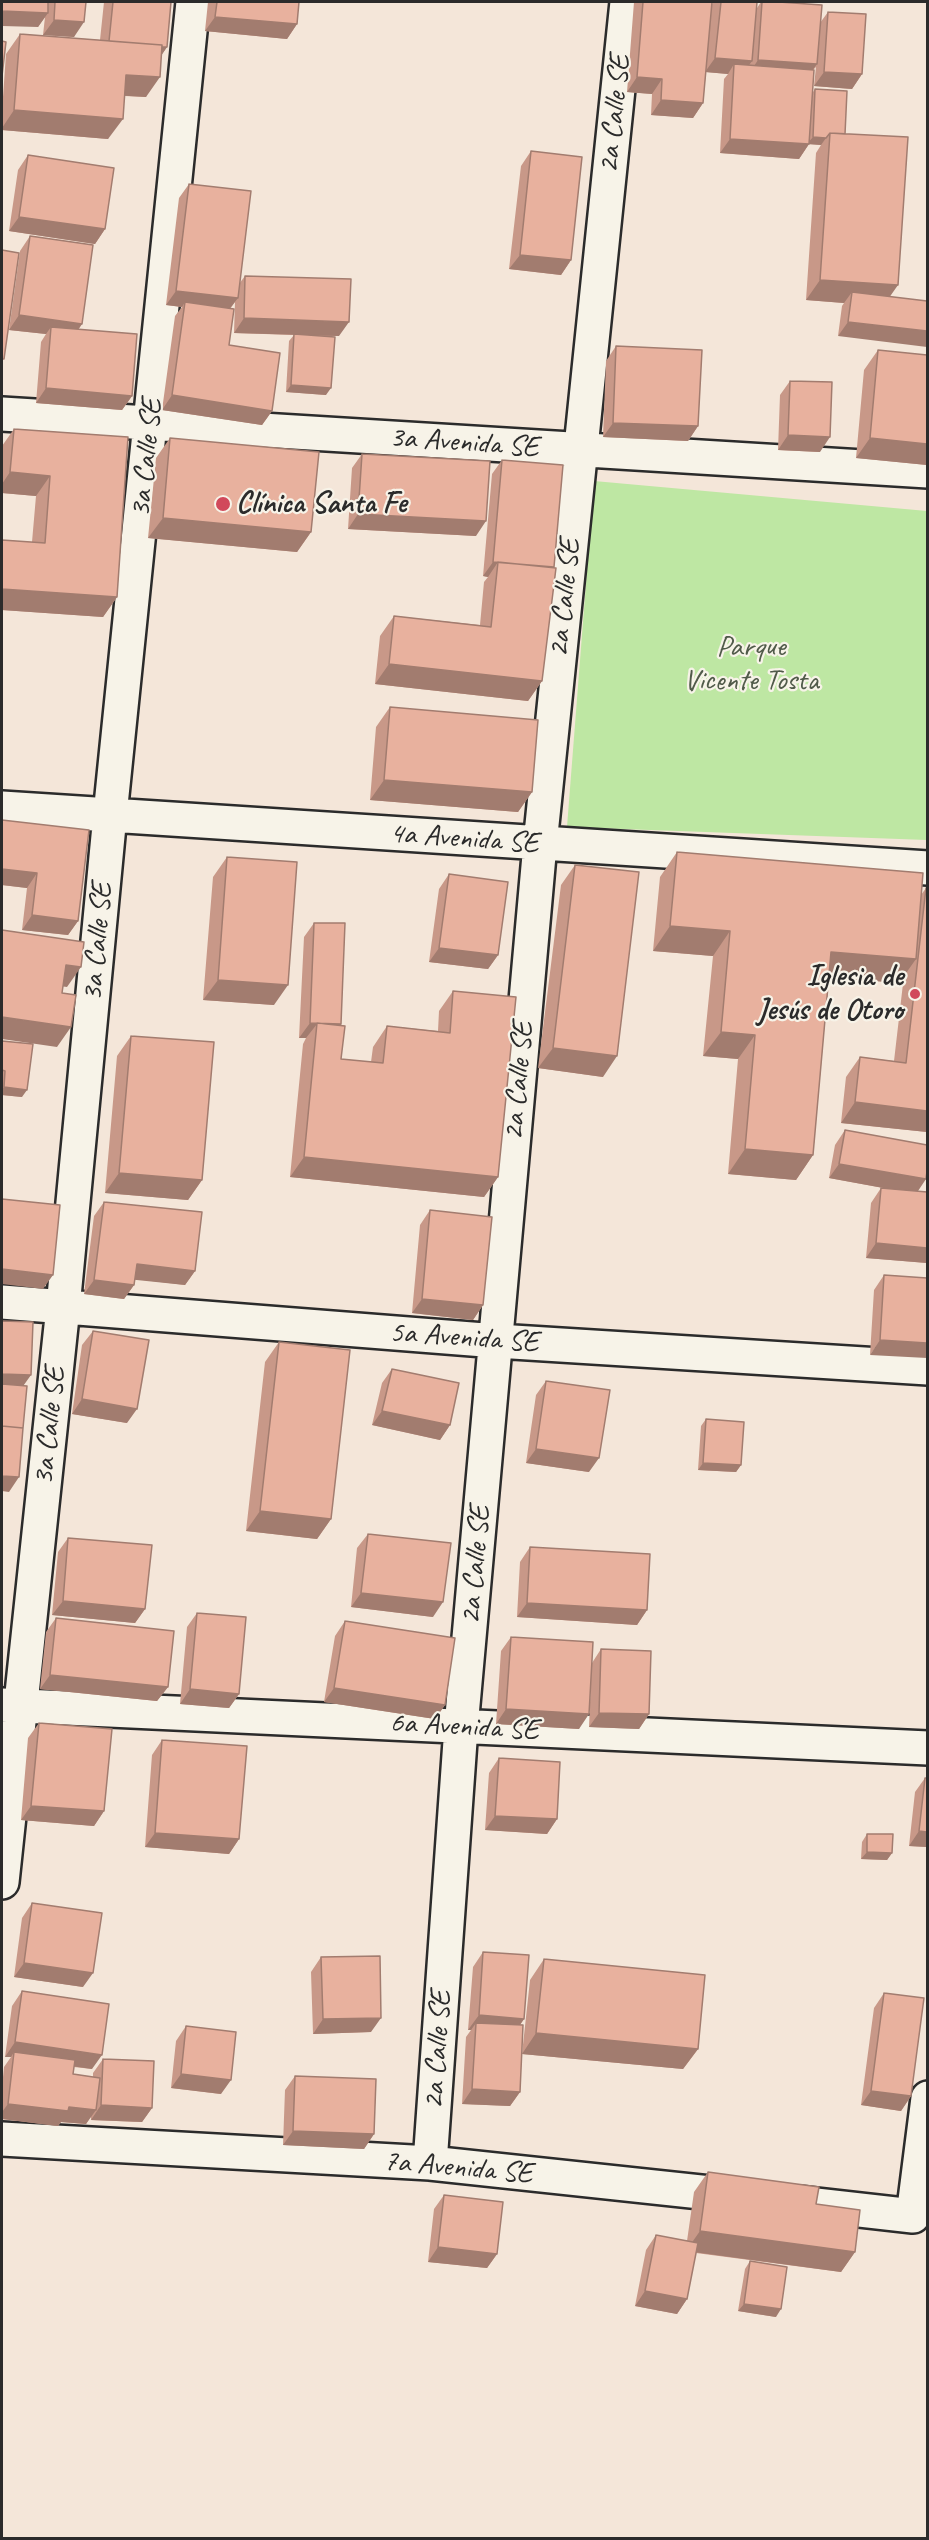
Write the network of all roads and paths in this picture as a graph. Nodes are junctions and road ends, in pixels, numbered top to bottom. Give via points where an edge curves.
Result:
1 (194, 2) edge
2 (627, 2) edge
3 (2, 414) edge
4 (150, 423) junction
5 (580, 450) junction
6 (927, 471) edge
7 (2, 808) edge
8 (110, 815) junction
9 (540, 844) junction
10 (927, 868) edge
11 (2, 1302) edge
12 (63, 1307) junction
13 (496, 1341) junction
14 (927, 1368) edge
15 (11, 1706) edge
16 (461, 1726) junction
17 (927, 1748) edge
18 (2, 1882) edge
19 (927, 2098) edge
20 (2, 2139) edge
21 (430, 2163) junction

1 - 4 street, 3a Calle SE
2 - 5 street, 2a Calle SE
3 - 4 street, 3a Avenida SE
4 - 5 street, 3a Avenida SE
4 - 8 street, 3a Calle SE
5 - 6 street, 3a Avenida SE
5 - 9 street, 2a Calle SE
7 - 8 street, 4a Avenida SE
8 - 9 street, 4a Avenida SE
8 - 12 street, 3a Calle SE
9 - 10 street, 4a Avenida SE
9 - 13 street, 2a Calle SE
11 - 12 street, 5a Avenida SE
12 - 13 street, 5a Avenida SE
12 - 15 street, 3a Calle SE
13 - 14 street, 5a Avenida SE
13 - 16 street, 2a Calle SE
15 - 16 street, 6a Avenida SE
15 - 18 street, 3a Calle SE
16 - 17 street, 6a Avenida SE
16 - 21 street, 2a Calle SE
19 - 21 street, 7a Avenida SE via 913,2216
20 - 21 street, 7a Avenida SE

